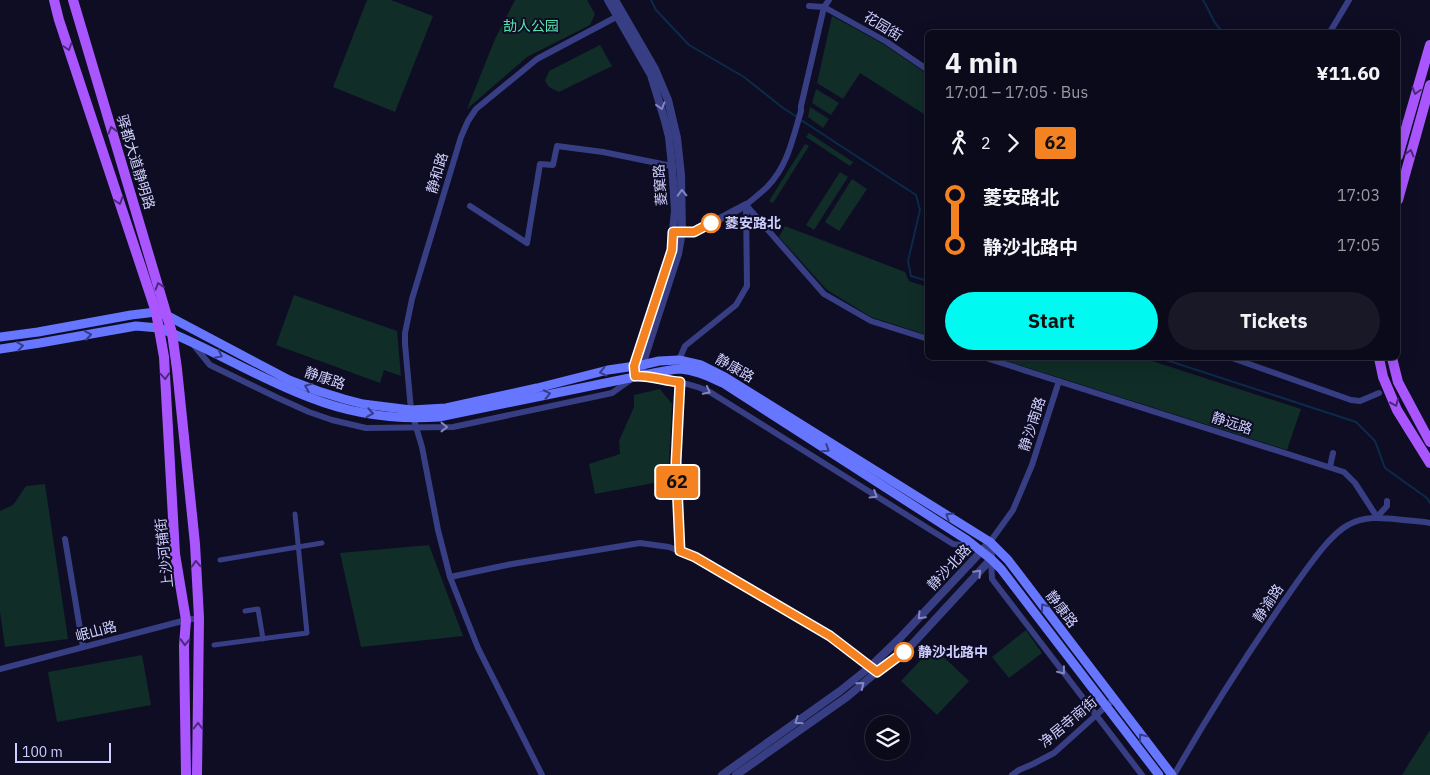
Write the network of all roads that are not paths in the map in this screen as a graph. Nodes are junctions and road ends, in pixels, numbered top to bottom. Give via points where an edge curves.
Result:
1 (54, 0) edge
2 (74, 0) edge
3 (608, 0) edge
4 (615, 0) edge
5 (828, 0) edge
6 (1348, 0) edge
7 (809, 6) dead end
8 (824, 7) junction
9 (620, 14) junction
10 (1331, 30) edge
11 (1430, 45) edge
12 (925, 68) edge
13 (1430, 85) edge
14 (1400, 149) edge
15 (672, 166) junction
16 (1400, 193) edge
17 (746, 204) junction
18 (470, 206) dead end
19 (673, 232) junction
20 (682, 232) junction
21 (156, 312) junction
22 (168, 316) junction
23 (159, 328) junction
24 (172, 333) junction
25 (0, 337) edge
26 (925, 338) edge
27 (191, 342) junction
28 (0, 349) edge
29 (679, 360) junction
30 (992, 360) edge
31 (1238, 360) edge
32 (1379, 360) edge
33 (1392, 360) edge
34 (638, 366) junction
35 (638, 376) junction
36 (1059, 381) junction
37 (680, 382) junction
38 (1379, 393) dead end
39 (414, 418) junction
40 (1430, 442) edge
41 (1333, 453) dead end
42 (1430, 463) edge
43 (1330, 467) junction
44 (1387, 502) dead end
45 (295, 514) dead end
46 (1377, 517) junction
47 (1430, 523) edge
48 (65, 539) dead end
49 (990, 542) junction
50 (322, 543) dead end
51 (299, 547) junction
52 (979, 549) junction
53 (680, 551) junction
54 (991, 559) junction
55 (220, 560) dead end
56 (450, 577) junction
57 (245, 611) dead end
58 (199, 618) junction
59 (186, 620) junction
60 (263, 639) junction
61 (214, 645) dead end
62 (83, 647) junction
63 (0, 669) edge
64 (873, 670) junction
65 (1110, 703) junction
66 (1096, 715) junction
67 (186, 775) edge
68 (197, 775) edge
69 (542, 775) edge
70 (722, 775) edge
71 (736, 775) edge
72 (1012, 775) edge
73 (1142, 775) edge
74 (1159, 775) edge
75 (1173, 775) edge

1 -> 21 main road, 驿都大道静明路
22 -> 2 main road, 驿都大道静明路
3 - 9 street, 菱窠路
4 - 9 street, 菱窠路
5 - 8 street
6 - 10 street
7 - 8 street
8 - 12 street, 花园街 via 887,42
8 - 17 street via 791,147 768,186
9 -> 15 street, 菱窠路 via 651,75 669,137
20 -> 9 street, 菱窠路 via 681,175 668,100 655,69
9 - 39 street, 静和路 via 537,59 476,109 468,121 406,326 405,344
11 -> 14 main road
16 -> 13 main road
15 - 18 street via 557,146 553,165 540,164 527,244
15 - 19 street, 菱窠路
17 - 20 street via 694,232
17 - 26 street via 824,294 871,321
17 - 29 street via 747,286 736,304 685,346
19 - 20 street
19 - 34 street, 菱窠路 via 672,250
20 - 34 street, 菱窠路 via 678,254
21 - 22 main road, 静康路
21 - 23 main road, 驿都大道静明路
21 - 25 main road
22 - 24 main road, 驿都大道静明路
39 -> 22 main road, 静康路 via 289,380
23 - 24 main road, 静康路
28 -> 23 main road, 静康路 via 136,326
23 -> 59 main road, 上沙河铺街 via 164,357 175,554
24 - 27 main road, 静康路
58 -> 24 main road via 195,544
27 -> 39 main road, 静康路 via 312,399 355,411
27 - 39 street via 210,365 332,420 366,428
29 - 34 main road, 静康路 via 659,360
49 -> 29 main road, 静康路 via 725,377 701,365
30 - 36 street
31 - 38 street via 1351,400 1360,401
32 -> 42 main road via 1397,410
33 - 40 main road via 1398,382
34 - 35 street, 菱窠路
34 -> 39 main road, 静康路 via 608,370
35 - 37 street
39 -> 35 main road, 静康路 via 439,416
39 -> 35 street via 453,427 612,393
35 -> 52 main road, 静康路 via 679,369 723,383
36 - 43 street, 静远路
36 - 49 street, 静沙南路 via 1032,465 1013,510
37 -> 52 street via 710,392 953,544
37 - 53 street via 676,462
39 - 56 street, 静和路
41 - 43 street
43 - 46 street, 静远路 via 1344,472 1355,483
44 - 46 street
45 - 51 street
46 - 47 street, 静渝路
46 - 75 street, 静渝路 via 1357,520 1346,526 1310,563
48 - 62 street
49 - 52 street, 静沙北路
49 - 54 street, 静沙北路
65 -> 49 main road, 静康路 via 1008,560
50 - 51 street
51 - 55 street
51 - 60 street via 307,633
52 - 54 main road, 静康路
52 -> 64 street, 静沙北路
53 - 56 street via 640,543
53 - 64 street via 830,636
64 -> 54 street, 静沙北路 via 906,651
54 - 65 main road, 静康路
54 -> 66 street via 992,579
56 - 69 street, 静和路 via 478,648
57 - 60 street via 258,609
58 - 59 street, 岷山路
68 -> 58 main road
59 - 62 street, 岷山路
59 -> 67 main road, 上沙河铺街
60 - 61 street
62 - 63 street, 岷山路
64 -> 70 street, 静沙北路
71 -> 64 street, 静沙北路 via 847,696
65 - 66 street, 净居寺南街
65 - 74 main road, 静康路
75 -> 65 main road, 静康路
66 - 72 street, 净居寺南街 via 1054,753
66 - 73 street

